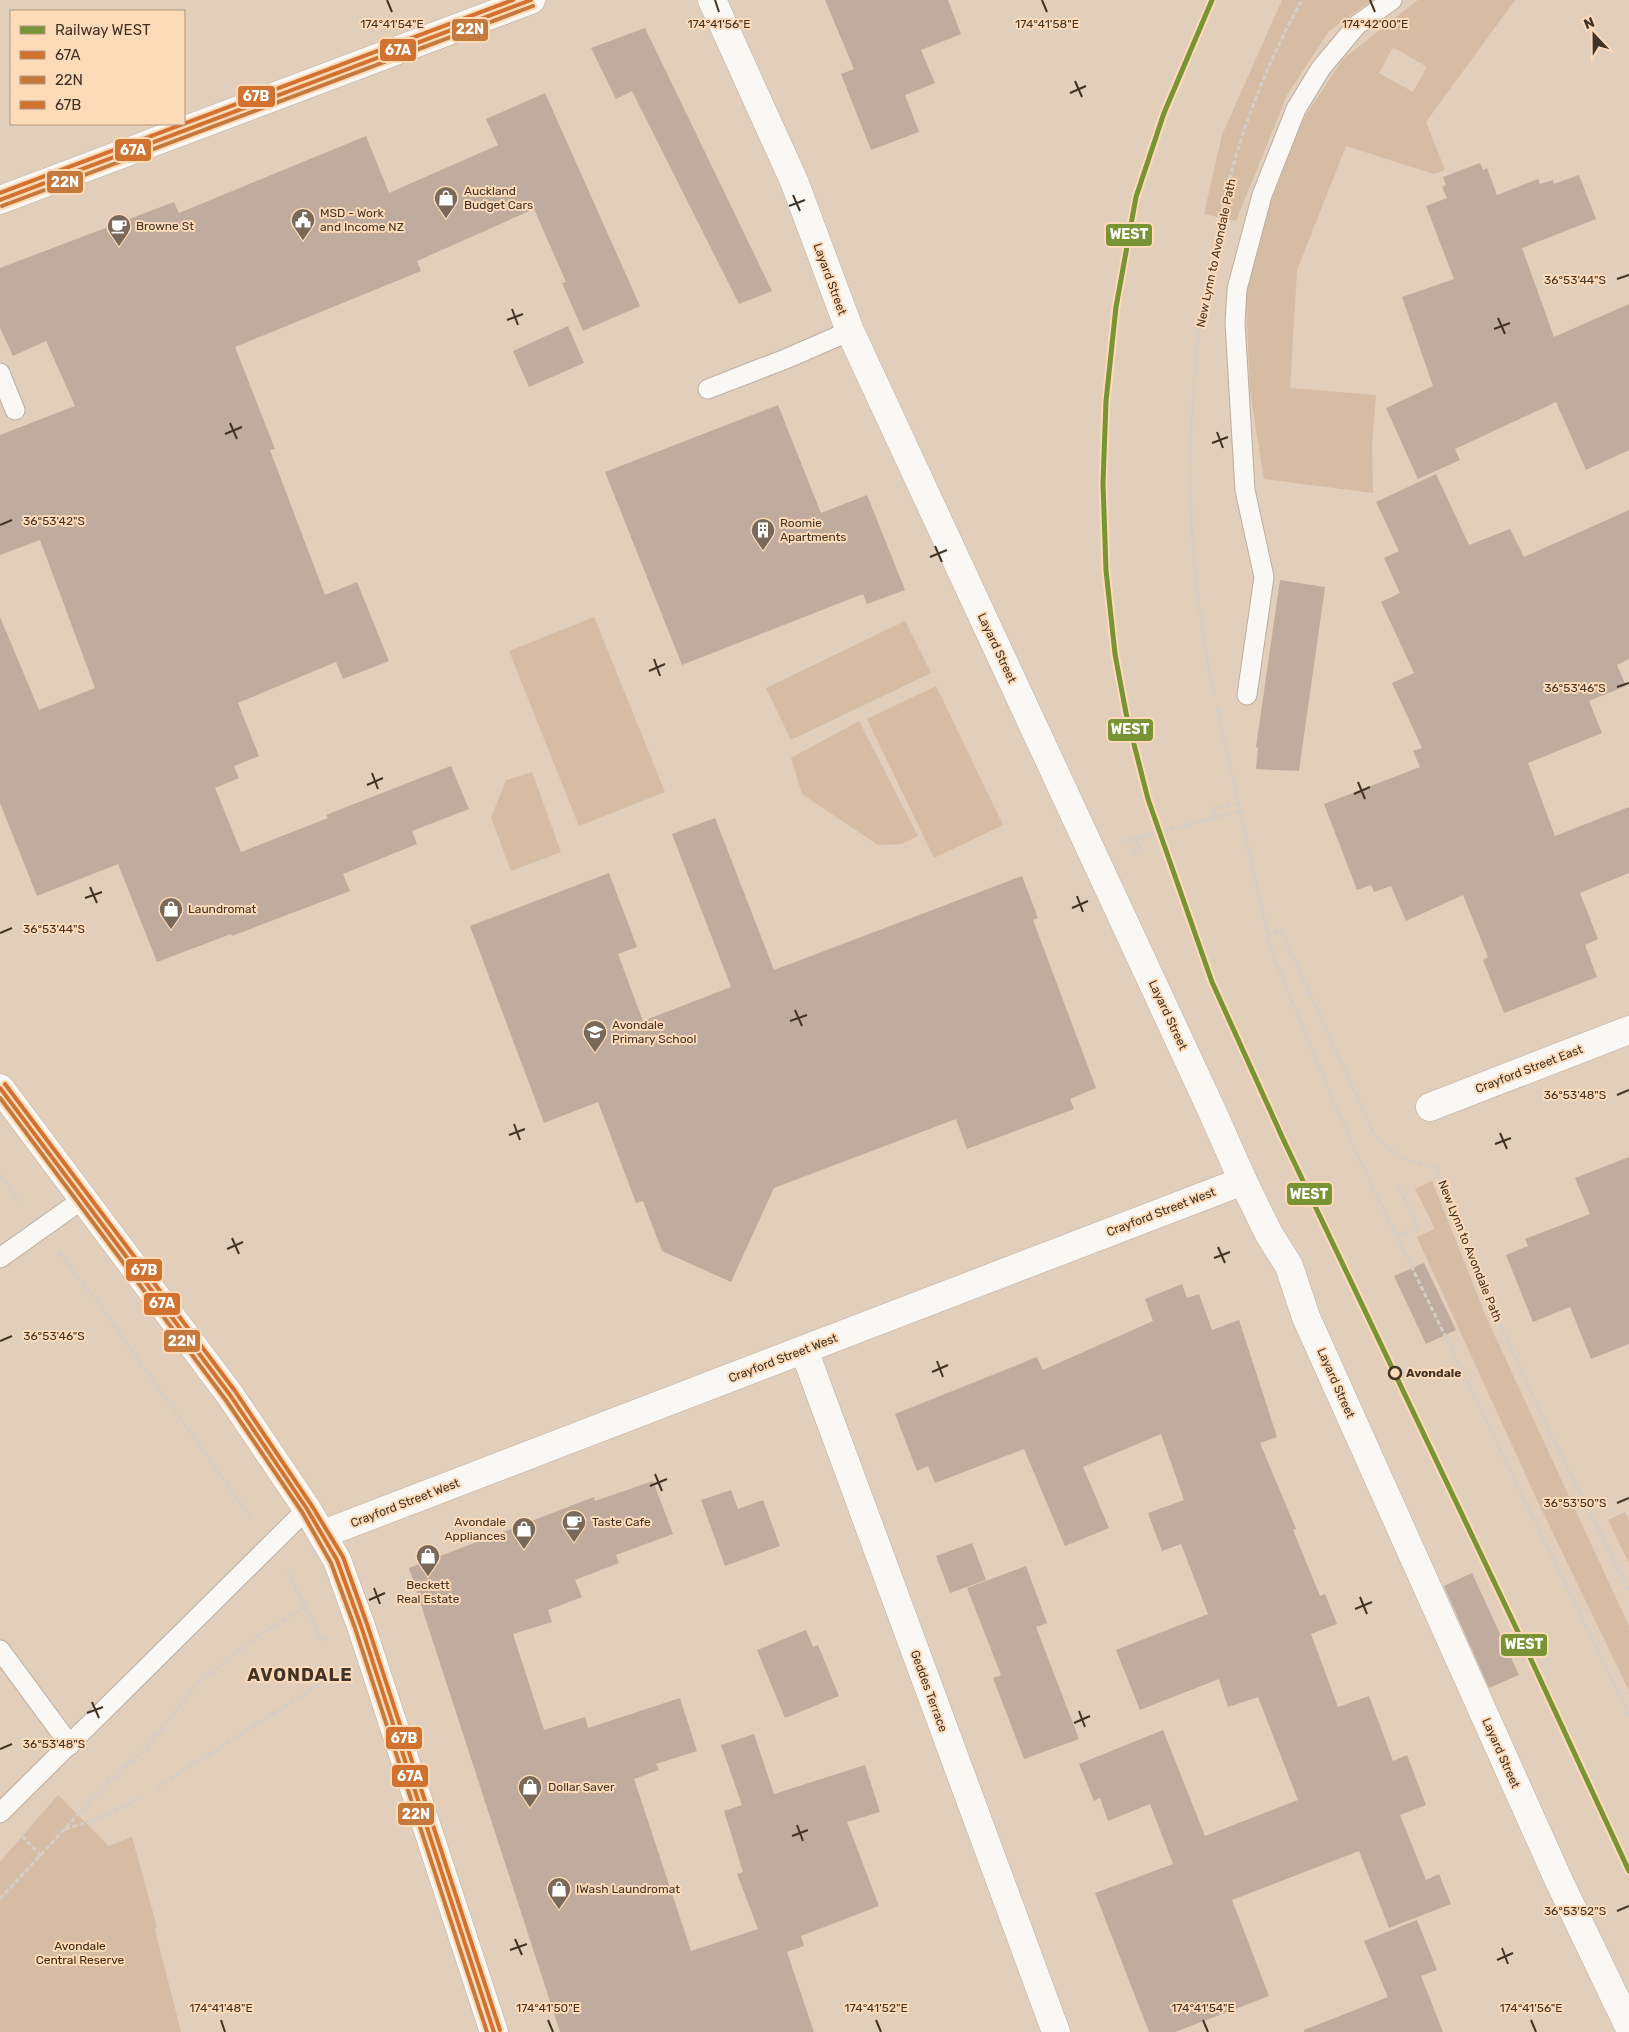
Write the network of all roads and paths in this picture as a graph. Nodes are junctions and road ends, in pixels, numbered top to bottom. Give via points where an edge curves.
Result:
1 (531, 0) edge
2 (712, 0) edge
3 (1302, 0) edge
4 (1392, 0) edge
5 (0, 200) edge
6 (1221, 217) dead end
7 (1204, 297) dead end
8 (850, 331) junction
9 (0, 373) edge
10 (708, 388) dead end
11 (15, 410) dead end
12 (1200, 608) dead end
13 (1247, 695) dead end
14 (1234, 788) dead end
15 (1237, 803) junction
16 (1239, 812) junction
17 (1215, 818) junction
18 (1136, 838) junction
19 (1120, 843) dead end
20 (1133, 861) dead end
21 (1268, 936) junction
22 (1629, 1030) edge
23 (0, 1088) edge
24 (1430, 1107) dead end
25 (0, 1174) edge
26 (1242, 1181) junction
27 (1398, 1185) dead end
28 (83, 1198) junction
29 (41, 1228) junction
30 (1397, 1237) junction
31 (0, 1258) edge
32 (804, 1350) junction
33 (307, 1509) junction
34 (256, 1525) dead end
35 (324, 1534) junction
36 (284, 1568) dead end
37 (1629, 1590) edge
38 (306, 1606) junction
39 (321, 1640) dead end
40 (0, 1650) edge
41 (326, 1680) dead end
42 (1629, 1715) edge
43 (70, 1745) junction
44 (157, 1787) dead end
45 (142, 1796) dead end
46 (0, 1813) edge
47 (16, 1829) dead end
48 (65, 1829) junction
49 (40, 1856) junction
50 (0, 1899) edge
51 (1629, 2027) edge
52 (494, 2032) edge
53 (1056, 2032) edge

1 - 5 street
2 - 8 street, Layard Street via 794,181
3 - 6 path, New Lynn to Avondale Path via 1264,80
4 - 13 lane via 1356,25 1321,68 1296,109 1262,195 1237,289 1235,323 1245,490 1264,577
7 - 12 path, New Lynn to Avondale Path via 1191,418 1190,520
8 - 10 lane
8 - 26 street, Layard Street
9 - 11 lane
14 - 15 path
15 - 16 path
15 - 17 path via 1213,809
16 - 17 path
16 - 21 path
17 - 18 path
18 - 19 path
18 - 20 path via 1140,849 1130,852
21 - 30 path via 1275,961 1352,1144
21 - 37 path, New Lynn to Avondale Path via 1281,930 1374,1134 1392,1153 1403,1159 1436,1167 1496,1315 1552,1437
22 - 24 street, Crayford Street East
23 - 28 street
25 - 29 path
26 - 32 street, Crayford Street West
26 - 51 street, Layard Street via 1289,1266 1306,1317 1558,1881
27 - 30 path via 1418,1227
28 - 29 lane
28 - 33 street via 230,1396
29 - 31 lane
29 - 34 path
30 - 42 path
32 - 35 street, Crayford Street West
32 - 53 street, Geddes Terrace
33 - 35 street
33 - 43 lane
35 - 52 street via 362,1626
36 - 38 path
38 - 39 path
38 - 48 path via 255,1638 200,1681 146,1748 105,1785
40 - 43 lane
41 - 44 path
43 - 46 lane
45 - 48 path via 98,1820
47 - 49 path
48 - 49 path
49 - 50 path

